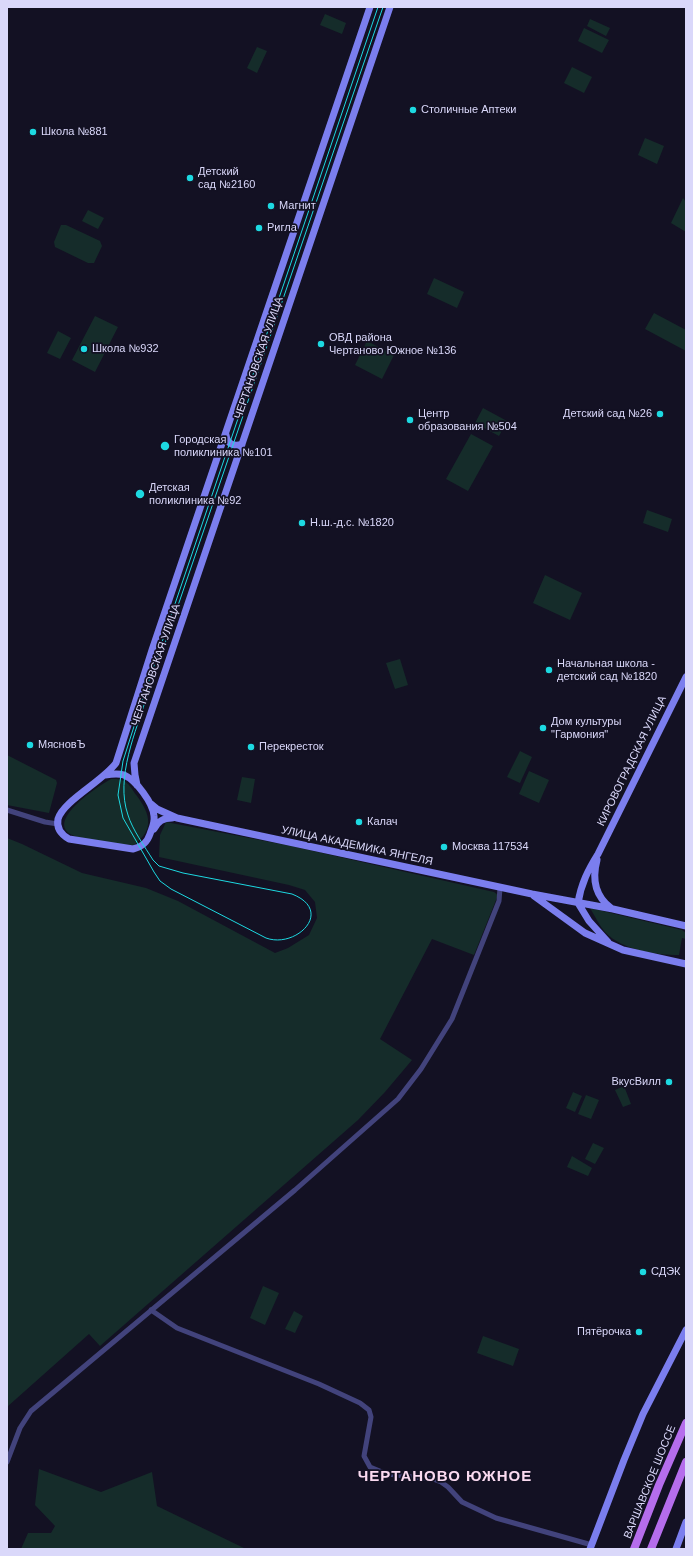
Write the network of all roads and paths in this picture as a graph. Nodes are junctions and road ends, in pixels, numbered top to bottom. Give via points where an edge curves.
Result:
1 (370, 7) edge
2 (390, 7) edge
3 (226, 435) junction
4 (242, 444) junction
5 (686, 677) edge
6 (105, 775) junction
7 (137, 785) junction
8 (150, 803) junction
9 (7, 810) edge
10 (177, 818) junction
11 (58, 824) junction
12 (149, 838) junction
13 (598, 854) junction
14 (500, 888) junction
15 (532, 894) junction
16 (578, 903) junction
17 (613, 909) junction
18 (686, 926) edge
19 (612, 945) junction
20 (686, 964) edge
21 (151, 1310) junction
22 (686, 1330) edge
23 (686, 1423) edge
24 (7, 1462) edge
25 (686, 1462) edge
26 (686, 1522) edge
27 (591, 1547) edge
28 (634, 1549) edge
29 (651, 1549) edge
30 (676, 1549) edge

1 - 3 main road, ЧЕРТАНОВСКАЯ УЛИЦА
2 - 4 main road, ЧЕРТАНОВСКАЯ УЛИЦА
3 - 4 main road via 226,440 230,444
3 - 6 main road, ЧЕРТАНОВСКАЯ УЛИЦА via 116,763
4 - 7 main road, ЧЕРТАНОВСКАЯ УЛИЦА via 134,763
5 - 13 main road, КИРОВОГРАДСКАЯ УЛИЦА
6 - 7 main road, ЧЕРТАНОВСКАЯ УЛИЦА via 125,776
6 - 11 main road, ЧЕРТАНОВСКАЯ УЛИЦА via 65,808
7 - 8 main road, ЧЕРТАНОВСКАЯ УЛИЦА
8 - 10 main road, УЛИЦА АКАДЕМИКА ЯНГЕЛЯ
8 - 12 main road, ЧЕРТАНОВСКАЯ УЛИЦА via 154,825
9 - 11 street
10 - 12 main road via 165,818 160,821
10 - 14 main road, УЛИЦА АКАДЕМИКА ЯНГЕЛЯ
11 - 12 main road via 62,835 69,840 133,849 140,848
13 - 16 main road, КИРОВОГРАДСКАЯ УЛИЦА via 583,881
13 - 17 main road, КИРОВОГРАДСКАЯ УЛИЦА via 594,874 596,890 604,902
14 - 15 main road, УЛИЦА АКАДЕМИКА ЯНГЕЛЯ
14 - 21 street via 499,901 456,1010 432,1051 398,1099 295,1190
15 - 16 main road, УЛИЦА АКАДЕМИКА ЯНГЕЛЯ
15 - 19 main road, УЛИЦА АКАДЕМИКА ЯНГЕЛЯ via 585,934
16 - 17 main road, УЛИЦА АКАДЕМИКА ЯНГЕЛЯ
16 - 19 main road via 588,921
17 - 18 main road, УЛИЦА АКАДЕМИКА ЯНГЕЛЯ
19 - 20 main road, УЛИЦА АКАДЕМИКА ЯНГЕЛЯ via 637,954
21 - 24 street via 32,1411 20,1428
21 - 27 street via 174,1327 319,1384 360,1403 369,1410 371,1417 364,1456 370,1467 387,1474 437,1481 448,1487 462,1502 496,1518
22 - 27 main road via 635,1433
23 - 28 main road, ВАРШАВСКОЕ ШОССЕ
25 - 29 main road
26 - 30 main road

